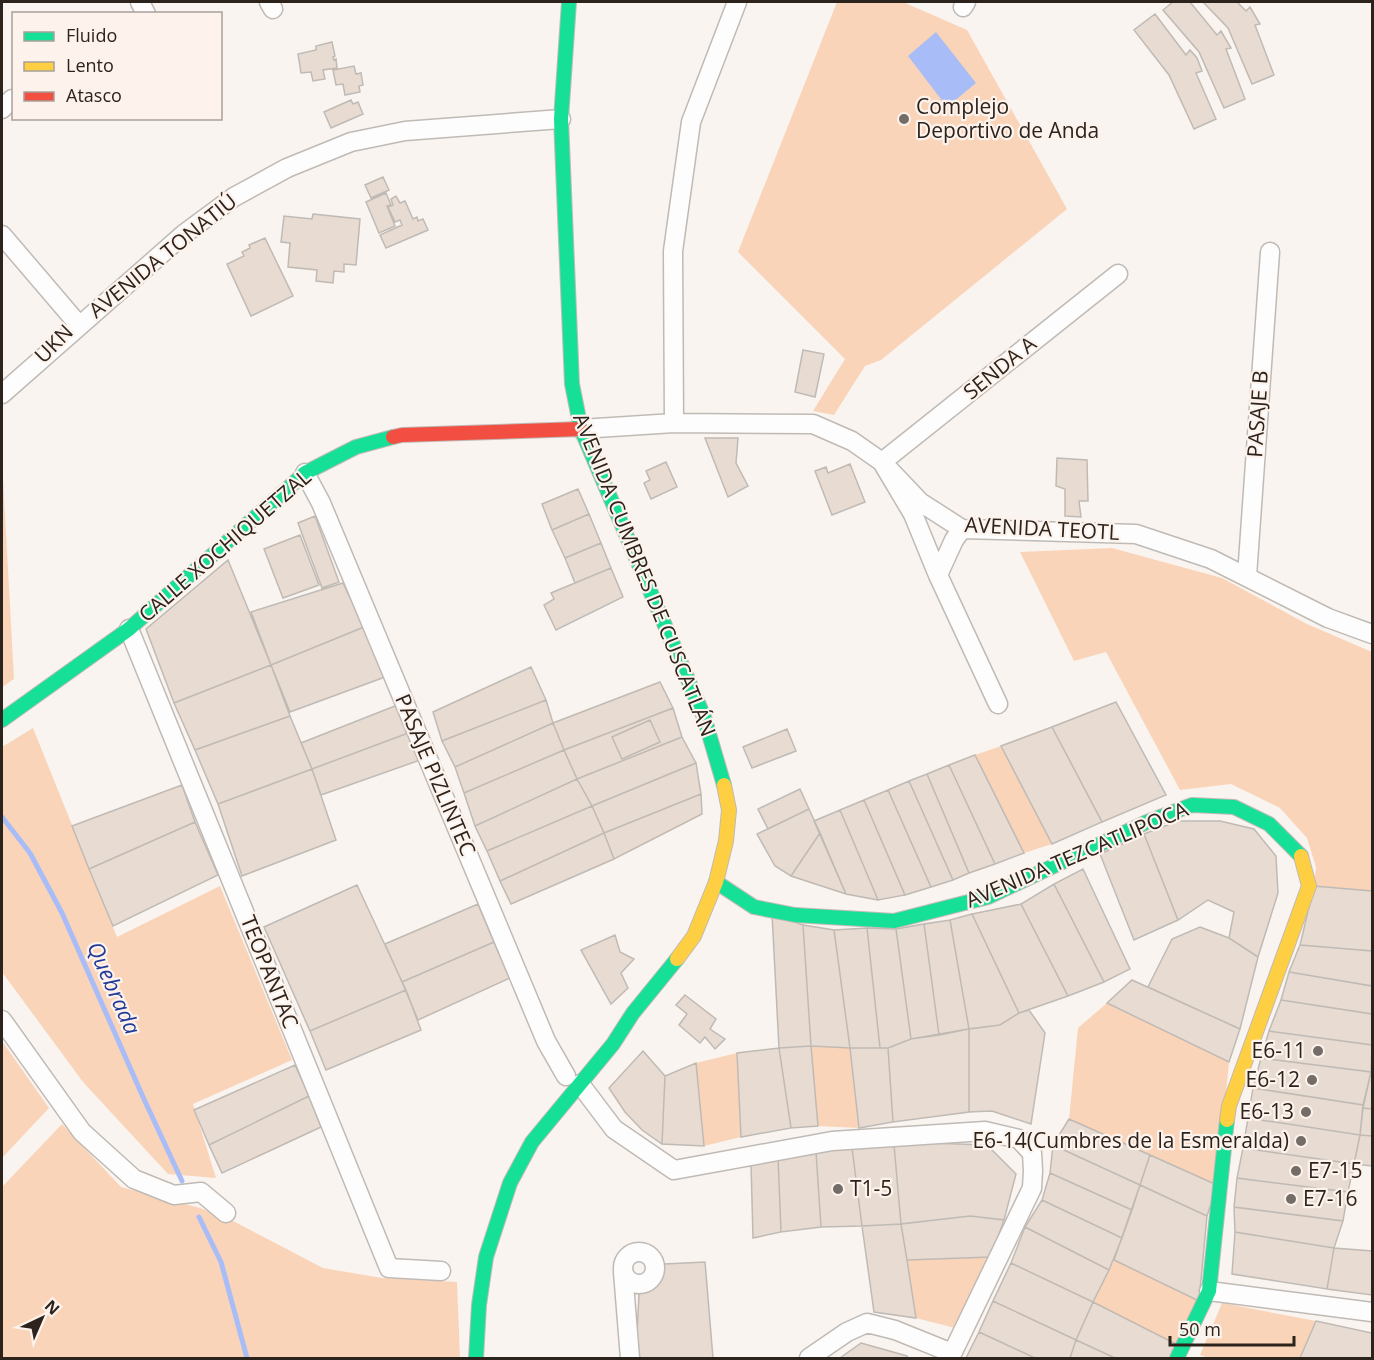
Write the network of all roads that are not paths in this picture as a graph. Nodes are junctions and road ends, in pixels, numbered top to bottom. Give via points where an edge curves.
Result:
1 (569, 2) edge
2 (738, 2) edge
3 (561, 119) junction
4 (2, 235) edge
5 (1270, 252) dead end
6 (1118, 274) dead end
7 (78, 324) junction
8 (2, 394) edge
9 (674, 423) junction
10 (581, 429) junction
11 (882, 462) junction
12 (305, 473) junction
13 (962, 529) junction
14 (938, 576) junction
15 (1247, 576) junction
16 (129, 629) junction
17 (1372, 634) edge
18 (998, 704) dead end
19 (2, 720) edge
20 (716, 882) junction
21 (633, 1012) junction
22 (2, 1020) edge
23 (572, 1075) junction
24 (538, 1113) dead end
25 (518, 1140) dead end
26 (226, 1213) dead end
27 (441, 1270) dead end
28 (623, 1272) dead end
29 (1209, 1291) junction
30 (1372, 1312) edge
31 (951, 1356) edge
32 (476, 1359) edge
33 (630, 1359) edge
34 (809, 1359) edge
35 (1177, 1359) edge

1 - 3 main road, AVENIDA CUMBRES DE CUSCATLÁN
2 - 9 street via 691,122 673,251
3 - 7 street, AVENIDA TONATIÚ via 405,131 351,142 287,168 234,197 184,234
3 - 10 main road, AVENIDA CUMBRES DE CUSCATLÁN via 572,384
4 - 7 street, UKN
5 - 15 street, PASAJE B
6 - 11 street, SENDA A
7 - 8 street, UKN
9 - 10 street, AVENIDA TEOTL
9 - 11 street, AVENIDA TEOTL via 813,424 852,441
10 - 12 main road, CALLE XOCHIQUETZAL via 402,435 356,447
10 - 20 main road, AVENIDA CUMBRES DE CUSCATLÁN via 704,717 724,783 729,810
11 - 13 street, AVENIDA TEOTL via 920,502
11 - 14 street via 913,514
12 - 16 main road, CALLE XOCHIQUETZAL
12 - 23 street, PASAJE PIZLINTEC via 326,514 546,1041
13 - 14 street
13 - 15 street, AVENIDA TEOTL via 1136,534 1211,559
14 - 18 street
15 - 17 street, AVENIDA TEOTL via 1329,618
16 - 19 main road, CALLE XOCHIQUETZAL
16 - 27 street, TEOPANTAC via 389,1268
20 - 21 main road, AVENIDA CUMBRES DE CUSCATLÁN via 693,936 662,981
20 - 29 main road, AVENIDA TEZCATLIPOCA via 754,907 795,915 894,921 988,897 1147,822 1192,805 1234,807 1269,824 1301,855 1309,886 1229,1106
21 - 23 main road, AVENIDA CUMBRES DE CUSCATLÁN via 607,1032
21 - 23 main road, AVENIDA CUMBRES DE CUSCATLÁN via 613,1044
22 - 26 street via 82,1132 134,1179 174,1196 201,1192
23 - 31 street, PASAJE PIZLINTEC via 614,1129 674,1170 832,1141 985,1131 1019,1138 1032,1153 1032,1188
23 - 32 main road, AVENIDA CUMBRES DE CUSCATLÁN via 510,1183 486,1257
24 - 25 main road
28 - 33 street
29 - 30 street
29 - 35 main road, AVENIDA TEZCATLIPOCA
31 - 34 street via 896,1330 867,1323

